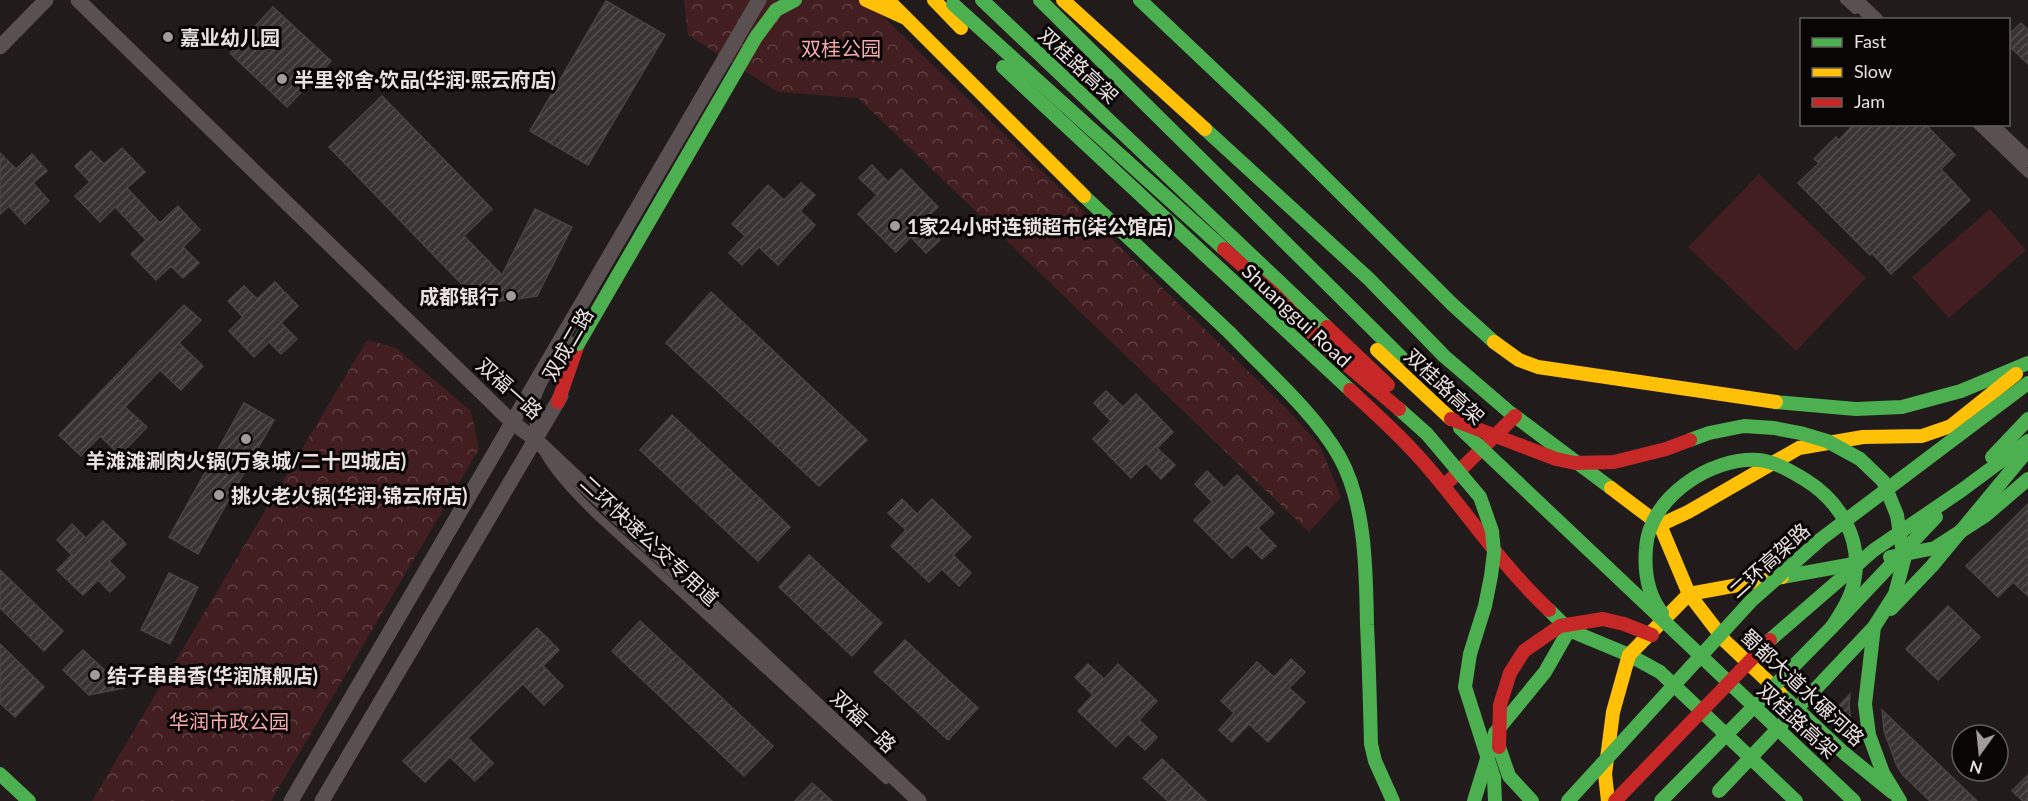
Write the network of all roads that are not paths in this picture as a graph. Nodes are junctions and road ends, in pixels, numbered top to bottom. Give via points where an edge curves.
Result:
1 (46, 0) edge
2 (78, 0) edge
3 (793, 0) edge
4 (866, 0) edge
5 (888, 0) edge
6 (934, 0) edge
7 (982, 0) edge
8 (1040, 0) edge
9 (1063, 0) edge
10 (1140, 0) edge
11 (1844, 0) edge
12 (1855, 0) edge
13 (951, 2) edge
14 (762, 5) edge
15 (903, 17) junction
16 (1863, 18) edge
17 (1874, 18) edge
18 (0, 47) edge
19 (1978, 126) edge
20 (1992, 126) edge
21 (2028, 160) edge
22 (2028, 174) edge
23 (1294, 271) dead end
24 (1328, 349) junction
25 (2028, 364) edge
26 (2028, 383) edge
27 (558, 402) junction
28 (1515, 416) junction
29 (1451, 419) junction
30 (2028, 419) edge
31 (1426, 421) junction
32 (512, 422) junction
33 (536, 440) junction
34 (1448, 441) junction
35 (2028, 441) edge
36 (2028, 450) edge
37 (1482, 473) dead end
38 (2028, 479) edge
39 (1443, 486) junction
40 (1480, 497) junction
41 (1660, 525) junction
42 (1689, 594) junction
43 (1626, 610) dead end
44 (1832, 627) junction
45 (1874, 627) junction
46 (1671, 628) junction
47 (1569, 630) junction
48 (1629, 655) junction
49 (1677, 658) dead end
50 (1778, 753) dead end
51 (0, 774) edge
52 (1494, 778) junction
53 (1679, 780) junction
54 (29, 801) edge
55 (291, 801) edge
56 (322, 801) edge
57 (909, 801) edge
58 (919, 801) edge
59 (1393, 801) edge
60 (1474, 801) edge
61 (1495, 801) edge
62 (1506, 801) edge
63 (1532, 801) edge
64 (1568, 801) edge
65 (1608, 801) edge
66 (1616, 801) edge
67 (1651, 801) edge
68 (1661, 801) edge
69 (1709, 801) edge
70 (1796, 801) edge
71 (1854, 801) edge
72 (1901, 801) edge

1 - 18 street
2 - 32 street, 双福一路
3 - 27 street, 双成二路
3 - 27 main road, bridge via 776,10 756,37 578,344
4 - 15 main road
5 - 15 main road, bridge
6 - 39 main road, Shuanggui Road via 1401,437
7 - 31 main road, 双桂路高架
8 - 29 main road via 1393,347
9 - 28 main road via 1369,279 1444,356
10 - 25 main road via 1453,304 1519,360 1572,373 1794,405 1856,410 1902,407 1961,391
11 - 16 lane
12 - 17 street
13 - 24 main road, bridge via 1273,293
14 - 32 street, 双成二路
14 - 57 lane, 二环快速公交专用道, bridge via 539,392 532,418 556,471 595,514
15 - 59 main road, bridge via 1050,164 1230,333 1321,428 1340,457 1353,492 1364,549 1371,744
19 - 22 lane
20 - 21 street
23 - 29 main road, 双桂路高架
24 - 31 main road, bridge
24 - 40 main road, bridge via 1427,434
25 - 41 main road via 1950,426 1922,436 1863,437 1799,448
26 - 64 main road, 二环高架路, bridge via 1821,539 1751,601
27 - 33 street, 双成二路
28 - 39 main road
28 - 41 main road
29 - 45 main road, bridge via 1575,463 1614,462 1744,426 1774,428 1827,441 1860,459 1883,481 1897,515 1904,560 1895,594
29 - 46 main road, 双桂路高架, bridge
30 - 44 main road, bridge
31 - 34 main road, 双桂路高架
32 - 33 street, 双福一路
32 - 55 street, 双成二路
33 - 56 street, 双成二路
33 - 58 street, 双福一路
34 - 37 main road, 双桂路高架
34 - 40 main road, bridge
35 - 66 main road, bridge via 1874,550 1774,636
36 - 45 main road, bridge via 1932,566
38 - 42 main road via 1986,515 1935,548
39 - 47 main road, Shuanggui Road via 1525,588
40 - 52 main road, bridge via 1492,531 1494,552 1465,687
41 - 42 main road, 蜀都大道水碾河路
42 - 48 main road
42 - 72 main road, 蜀都大道水碾河路 via 1725,641
43 - 63 main road, bridge via 1656,638 1604,619 1560,626 1524,651 1510,673 1500,705 1499,747 1509,776
44 - 46 main road, bridge via 1854,582 1857,554 1852,531 1838,506 1816,484 1756,460 1727,464 1699,474 1678,489 1648,532 1646,564 1651,597
44 - 53 main road, bridge
45 - 69 main road, bridge
45 - 72 main road, bridge via 1865,704 1869,735 1883,773
46 - 71 main road, 双桂路高架, bridge
47 - 48 main road, Shuanggui Road
47 - 60 main road via 1545,672 1495,733
48 - 65 main road via 1613,712 1605,774
48 - 70 main road via 1660,672
49 - 50 main road, 双桂路高架, bridge
51 - 54 main road
52 - 61 main road
52 - 62 main road
53 - 67 main road, bridge
53 - 68 main road, bridge

